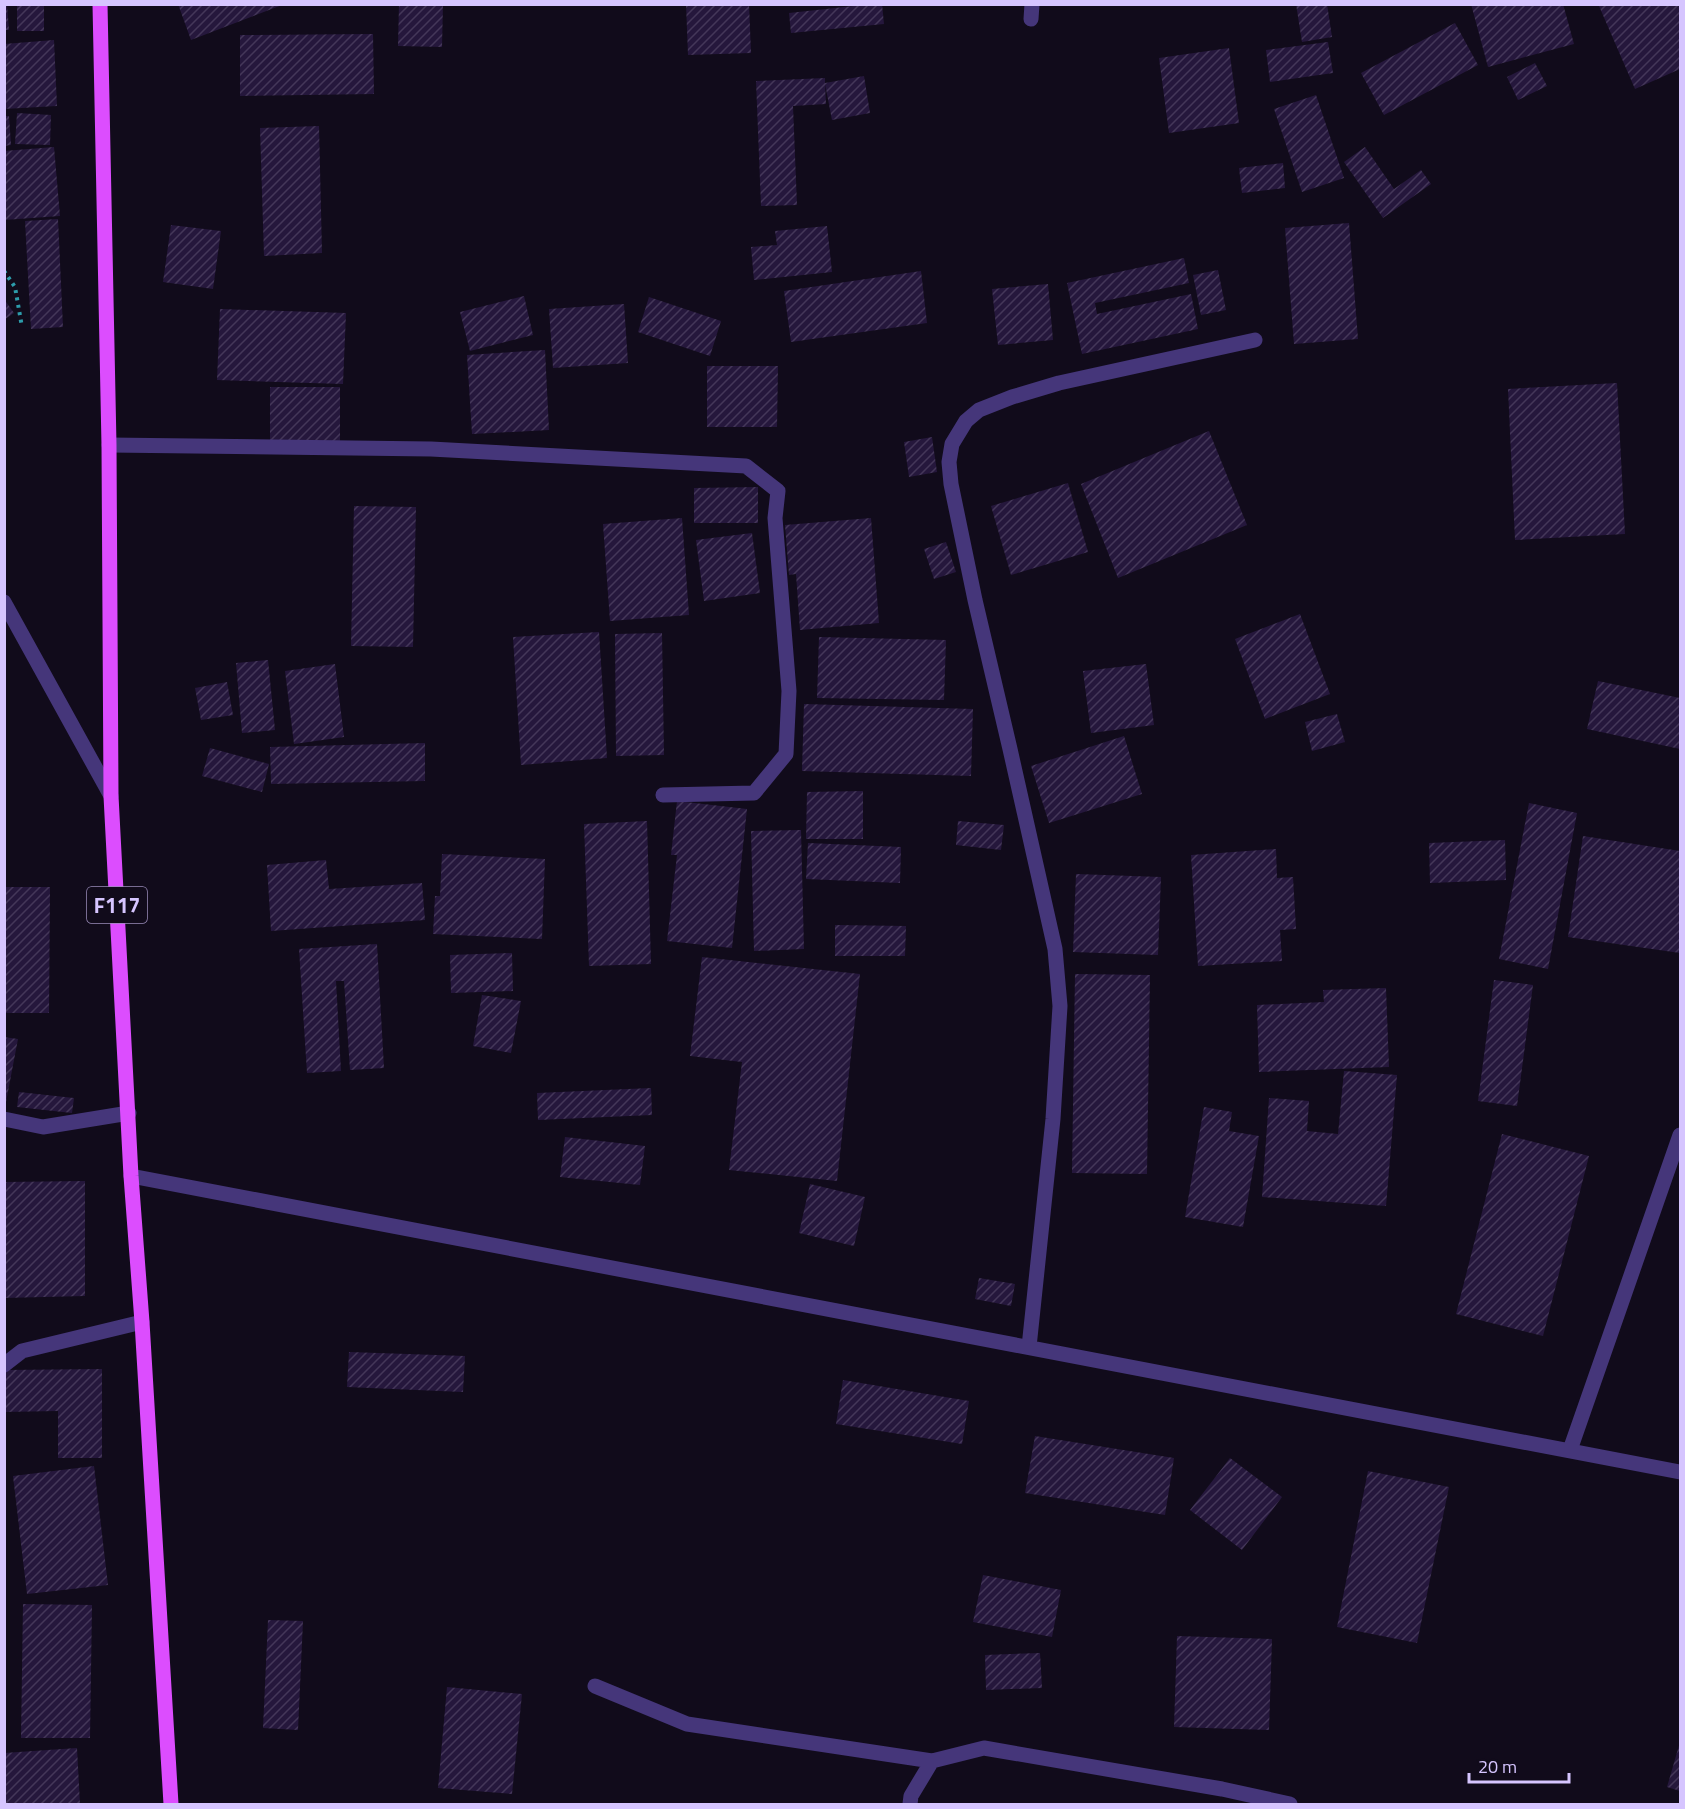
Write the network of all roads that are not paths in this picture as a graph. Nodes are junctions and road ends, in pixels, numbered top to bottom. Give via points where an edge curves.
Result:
1 (100, 4) edge
2 (1255, 340) dead end
3 (109, 446) junction
4 (6, 608) edge
5 (663, 795) dead end
6 (111, 796) junction
7 (129, 1113) junction
8 (4, 1119) edge
9 (1680, 1135) edge
10 (131, 1176) junction
11 (142, 1322) junction
12 (1029, 1347) junction
13 (4, 1365) edge
14 (1570, 1450) junction
15 (1680, 1472) edge
16 (595, 1686) dead end
17 (932, 1761) junction
18 (171, 1804) edge
19 (910, 1804) edge
20 (1290, 1804) edge

1 - 3 main road, F117
2 - 12 street via 1012,397 979,410 966,421 951,444 951,484 1054,949 1060,1006 1053,1119
3 - 5 street via 430,449 746,465 778,491 775,518 789,691 786,754 754,793
3 - 6 main road, F117
4 - 6 street
6 - 7 main road, F117
7 - 8 street via 43,1127
7 - 10 main road, F117
9 - 14 street
10 - 11 main road, F117
10 - 12 street
11 - 13 street via 22,1351
11 - 18 main road, F117
12 - 14 street
14 - 15 street
16 - 17 street via 687,1724
17 - 19 street
17 - 20 street via 984,1748

